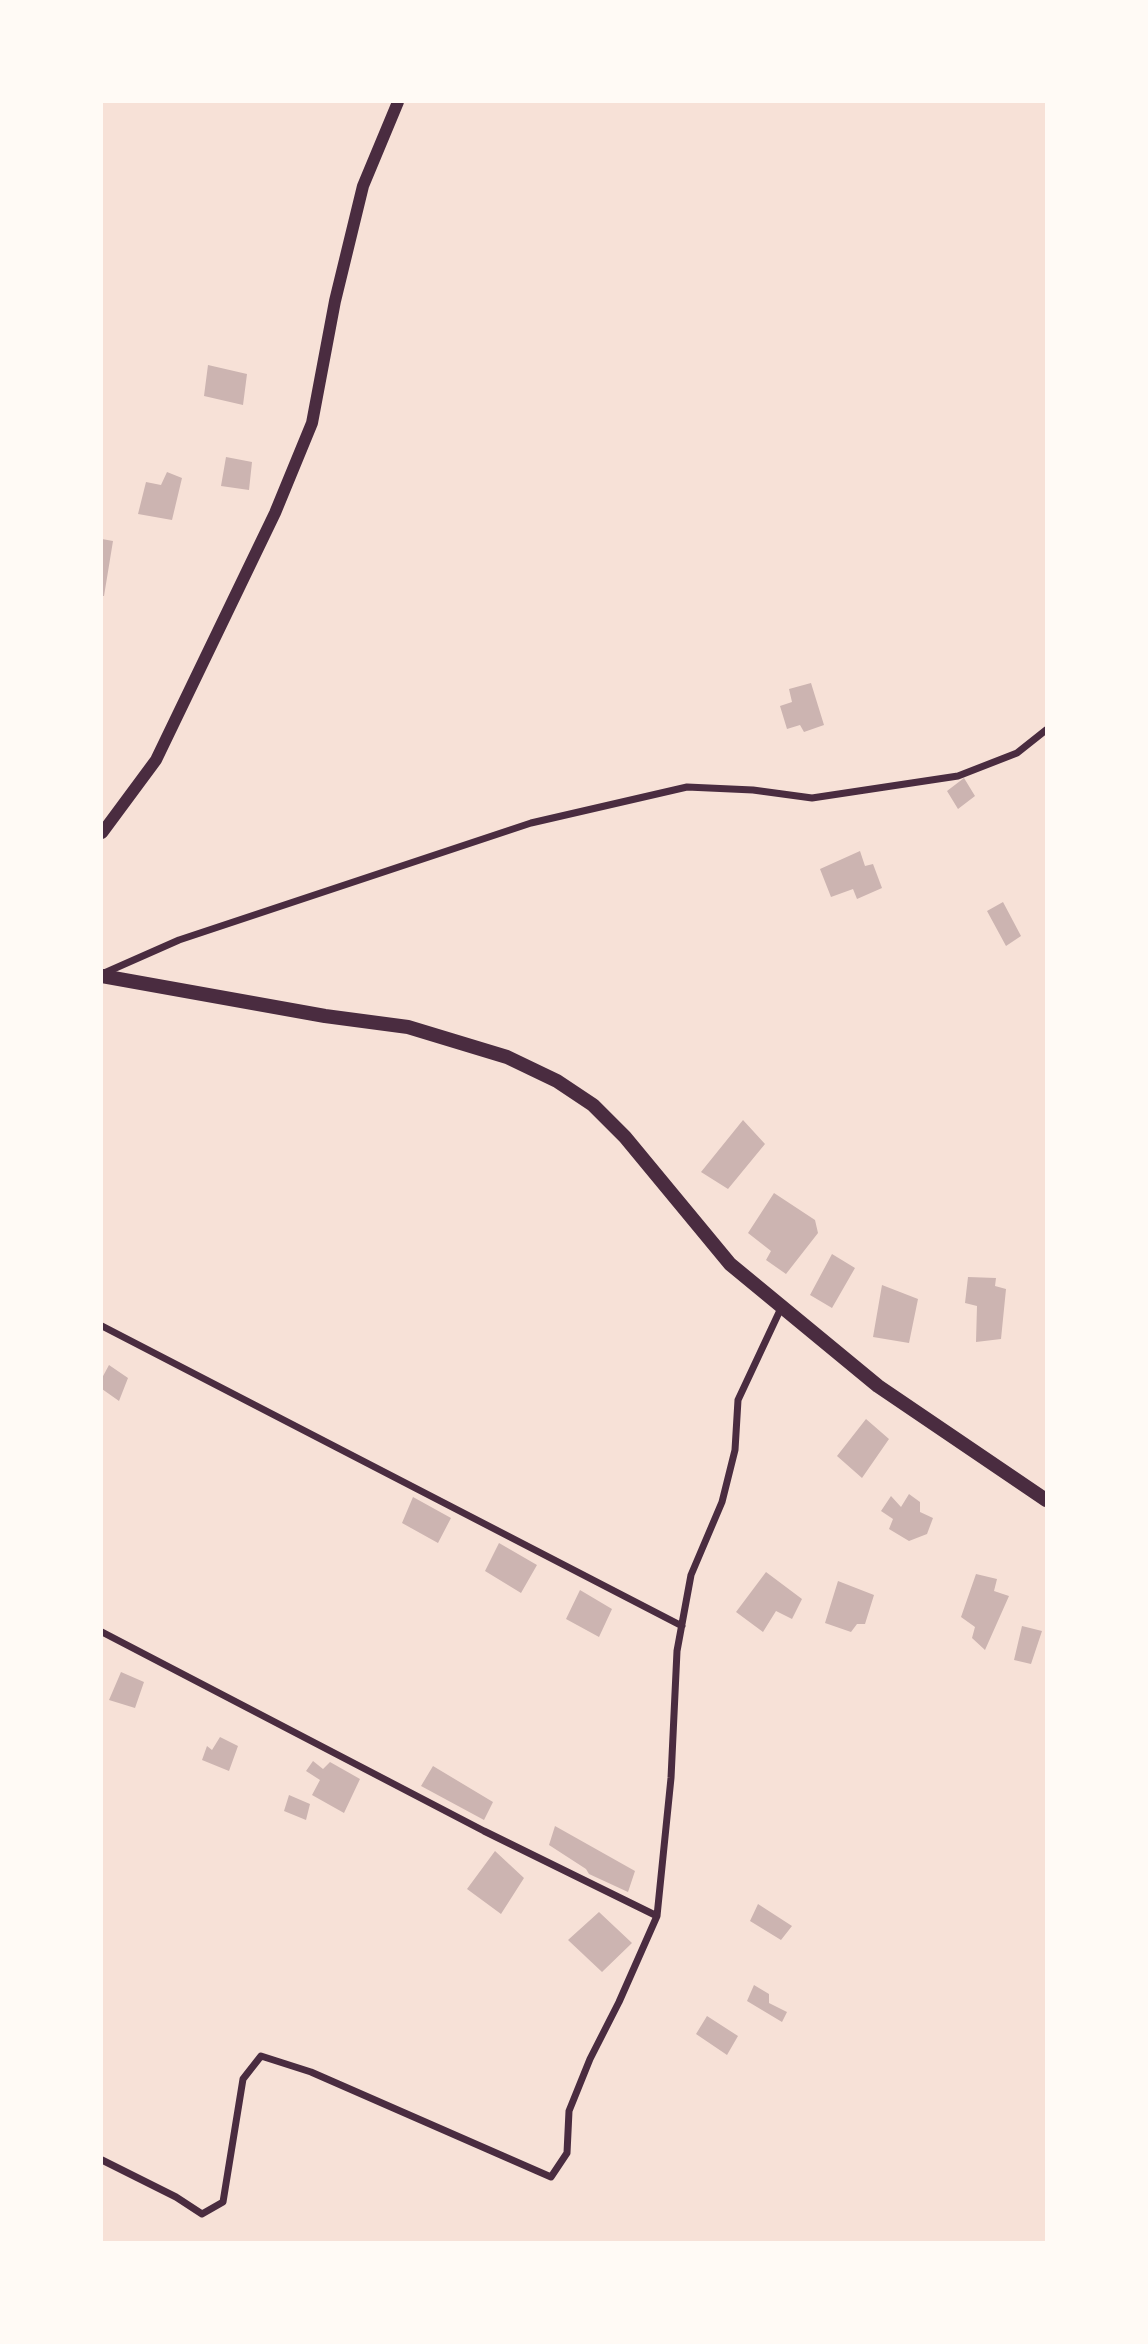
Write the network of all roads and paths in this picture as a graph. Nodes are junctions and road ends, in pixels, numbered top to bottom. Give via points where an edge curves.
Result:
1 (398, 102) edge
2 (1046, 730) edge
3 (102, 833) edge
4 (102, 975) edge
5 (782, 1306) junction
6 (102, 1326) edge
7 (1046, 1500) edge
8 (681, 1626) junction
9 (102, 1632) edge
10 (657, 1916) junction
11 (102, 2160) edge

1 - 3 street via 363,186 312,423 275,513 156,760
2 - 4 street via 1017,754 958,776 812,798 687,787 531,822 179,940
4 - 5 main road via 408,1027 508,1057 557,1081 601,1112 730,1264
5 - 7 main road via 878,1386
5 - 8 street via 738,1400 735,1450 722,1502 691,1574
6 - 8 street
8 - 10 street
9 - 10 street via 391,1784
10 - 11 street via 590,2059 569,2111 567,2152 551,2177 311,2072 261,2056 243,2079 223,2202 202,2214

